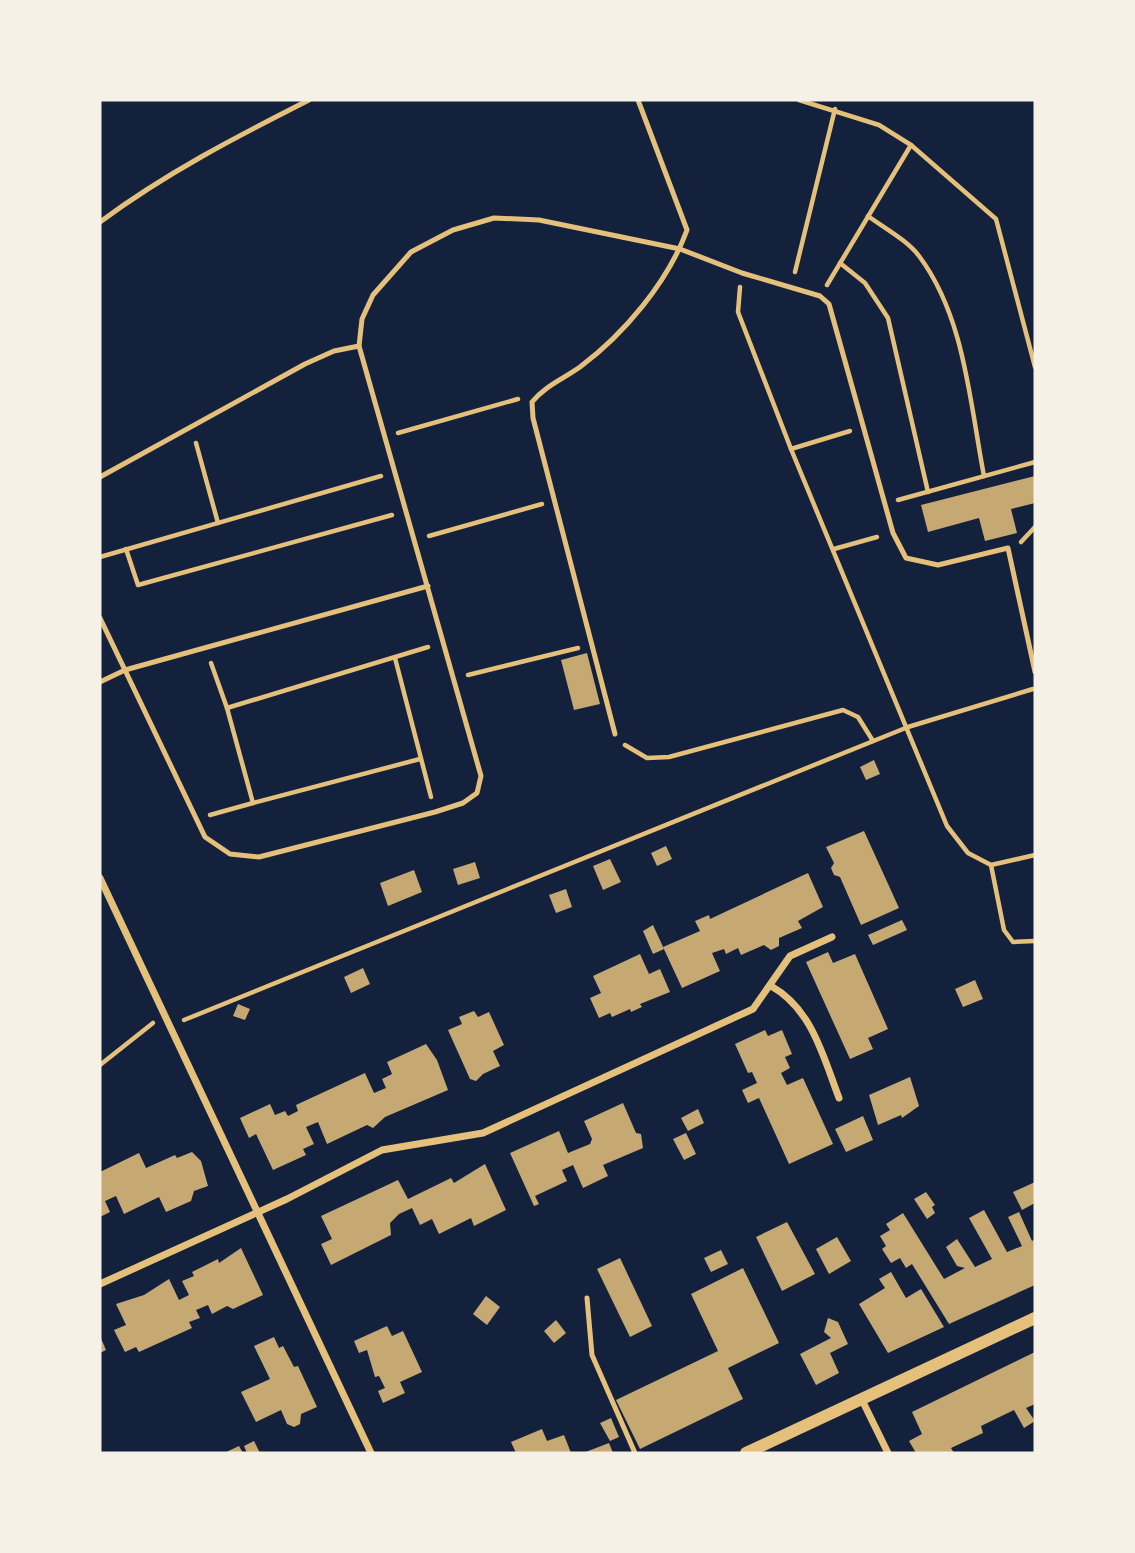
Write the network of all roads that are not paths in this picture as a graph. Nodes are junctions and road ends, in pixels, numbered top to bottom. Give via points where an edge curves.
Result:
1 (309, 100) edge
2 (638, 100) edge
3 (100, 222) edge
4 (680, 249) junction
5 (359, 346) junction
6 (100, 477) edge
7 (428, 586) junction
8 (100, 618) edge
9 (125, 670) junction
10 (1035, 672) edge
11 (100, 682) edge
12 (615, 734) road end
13 (100, 878) edge
14 (832, 937) dead end
15 (771, 986) junction
16 (839, 1098) dead end
17 (258, 1212) junction
18 (100, 1284) edge
19 (587, 1298) dead end
20 (1035, 1318) edge
21 (862, 1400) junction
22 (371, 1453) edge
23 (635, 1453) edge
24 (746, 1453) edge
25 (888, 1453) edge

1 - 3 lane via 207,152
2 - 4 lane via 687,230
4 - 5 lane via 538,220 494,218 453,230 411,252 373,295 362,319
4 - 10 lane via 820,296 829,304 893,533 906,558 939,565 1008,548
4 - 12 lane via 624,327 532,402
5 - 6 lane via 305,364
5 - 7 lane
7 - 9 lane
7 - 9 lane via 481,776 477,793 435,812 259,857 230,854 205,837
8 - 9 lane
9 - 11 lane
13 - 17 street
14 - 15 street via 790,956
15 - 16 street via 790,997 811,1027
15 - 17 street via 753,1009 483,1133 382,1150
17 - 18 street
17 - 22 street
19 - 23 lane via 592,1355
20 - 21 street
21 - 24 street
21 - 25 street

